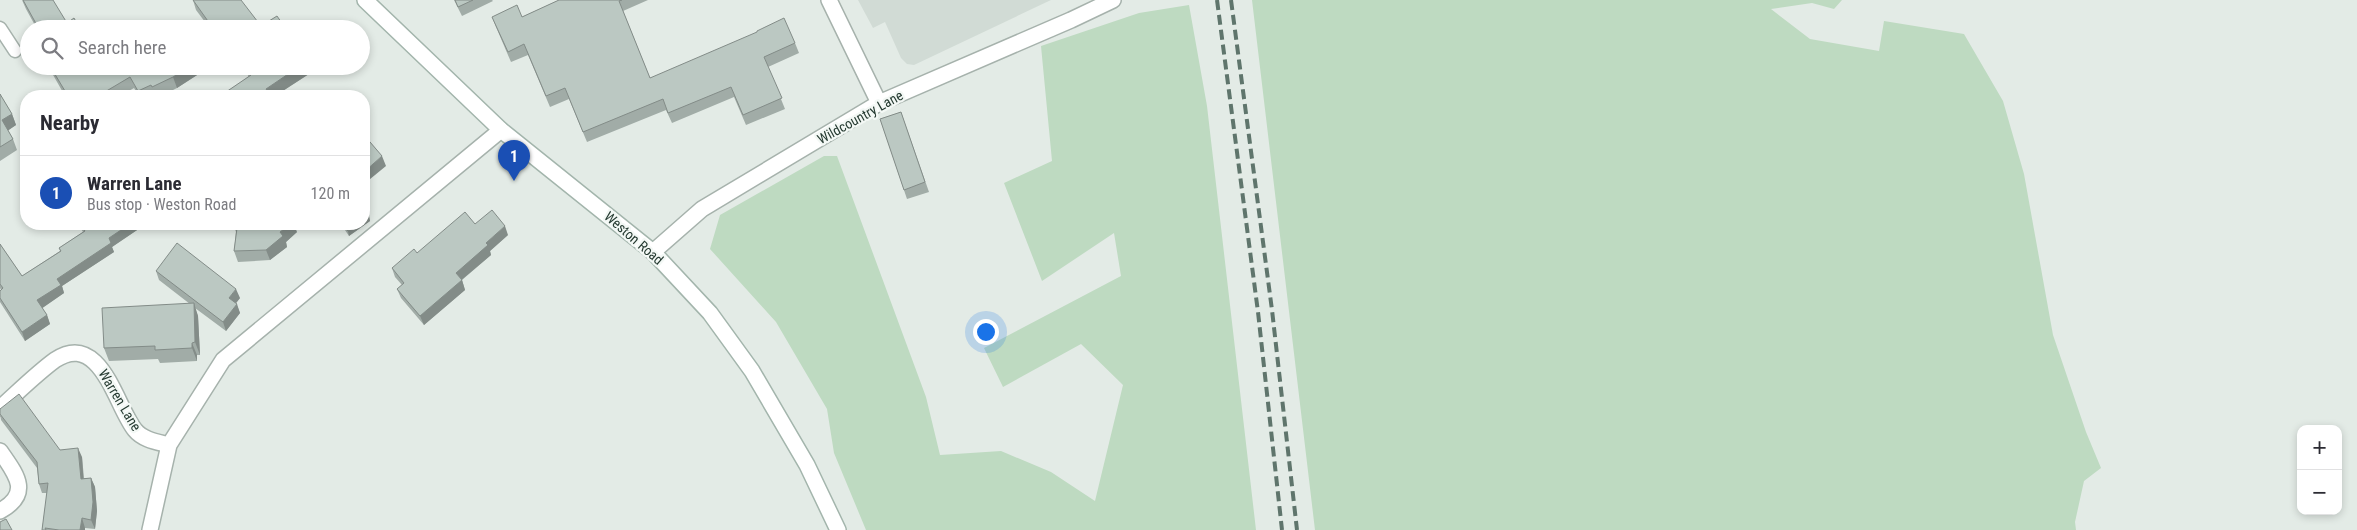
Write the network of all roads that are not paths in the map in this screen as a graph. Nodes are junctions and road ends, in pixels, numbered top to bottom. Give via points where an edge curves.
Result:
1 (365, 0) edge
2 (829, 0) edge
3 (1113, 0) edge
4 (0, 28) edge
5 (15, 51) dead end
6 (879, 103) junction
7 (501, 130) junction
8 (653, 252) junction
9 (0, 408) edge
10 (169, 445) junction
11 (0, 451) edge
12 (0, 511) edge
13 (150, 530) edge
14 (838, 530) edge

1 - 7 street, Weston Road
2 - 6 street
3 - 6 street, Wildcountry Lane
4 - 5 lane
6 - 8 street, Wildcountry Lane via 702,209
7 - 8 street, Weston Road
7 - 10 street via 223,360
8 - 14 street, Weston Road via 710,313 752,371 807,465
9 - 10 street, Warren Lane via 56,360 74,354 87,357 108,377 135,431 146,439
10 - 13 street
11 - 12 street via 19,479 16,498

